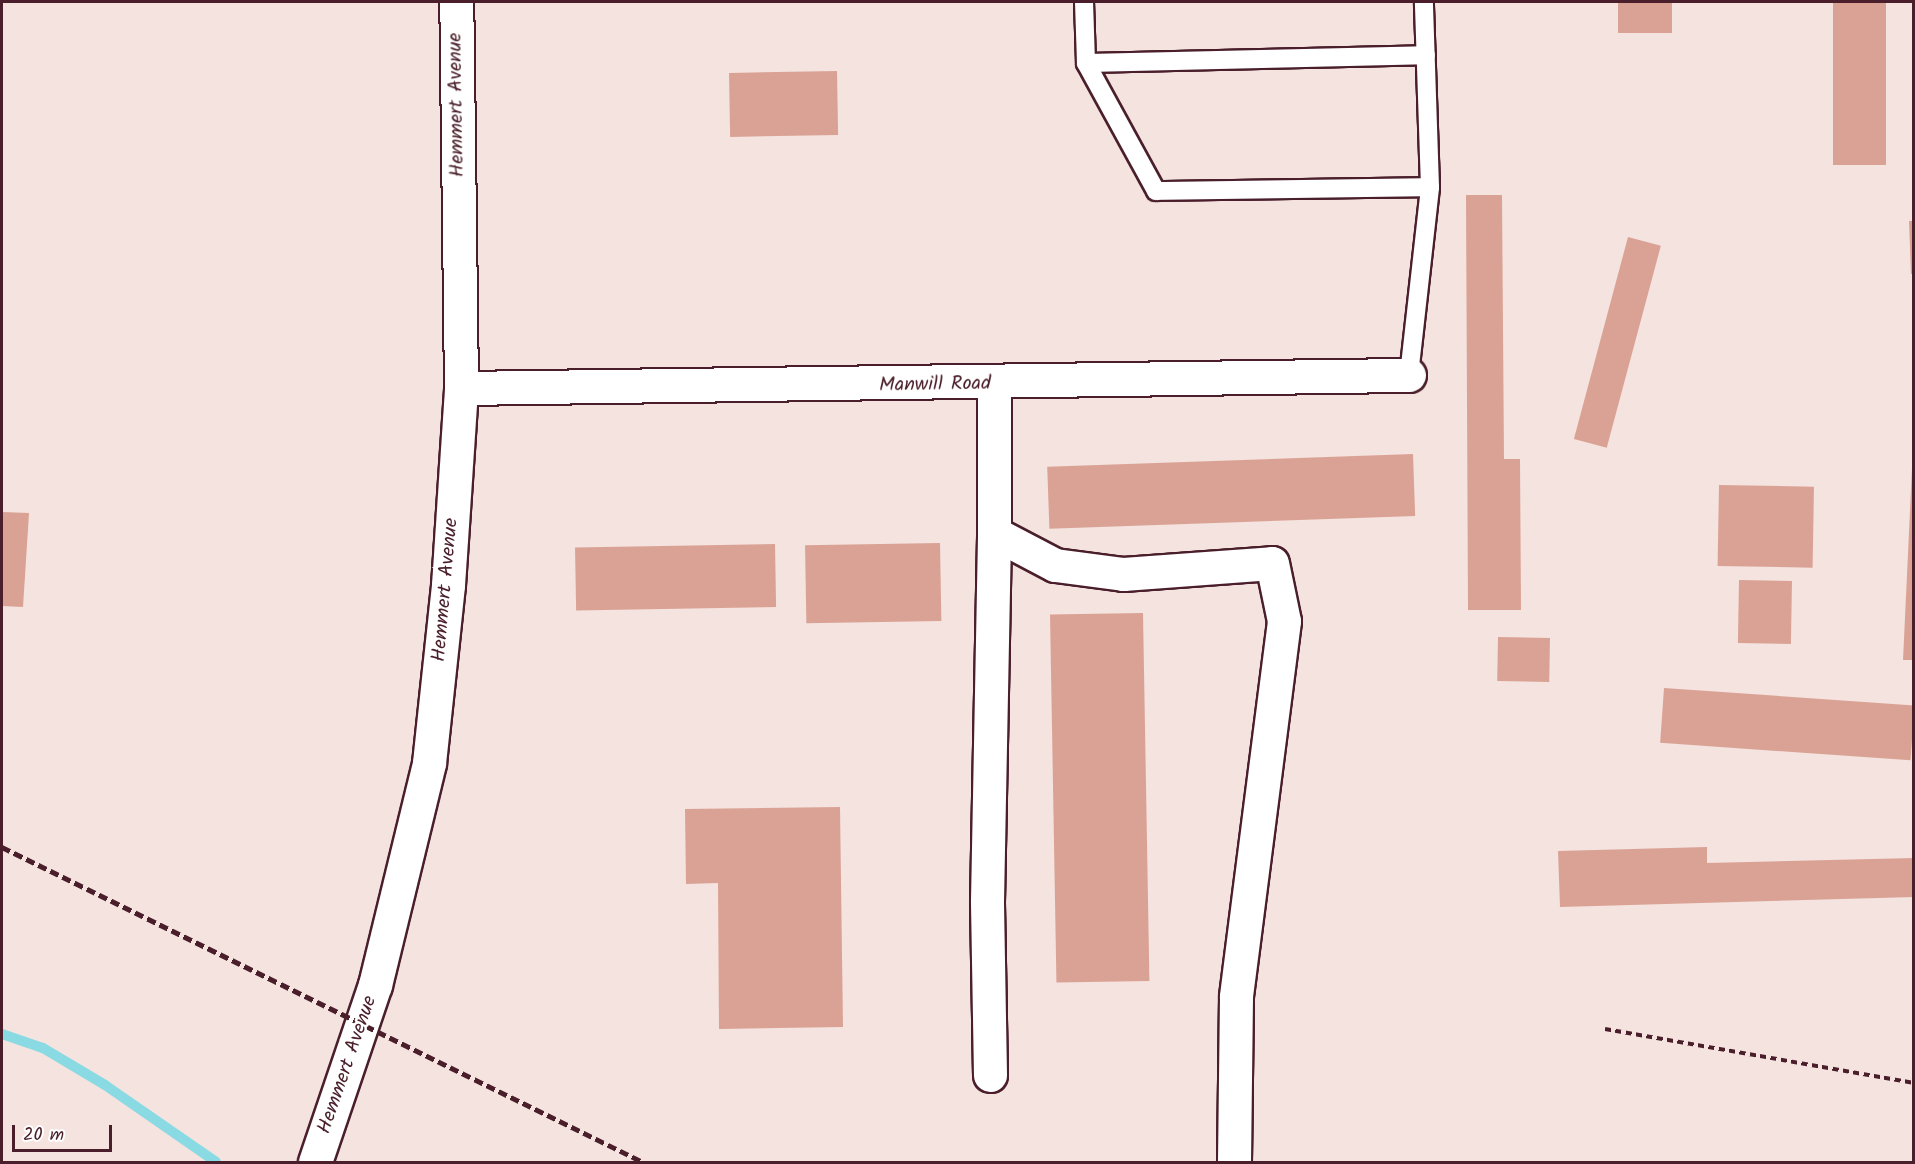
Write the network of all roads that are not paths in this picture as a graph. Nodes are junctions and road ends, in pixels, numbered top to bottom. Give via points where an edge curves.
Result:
1 (456, 2) edge
2 (1084, 2) edge
3 (1424, 2) edge
4 (1426, 56) junction
5 (1086, 63) junction
6 (1430, 187) junction
7 (1409, 375) joint
8 (994, 384) junction
9 (460, 388) junction
10 (994, 533) junction
11 (990, 1075) dead end
12 (315, 1162) edge
13 (1234, 1162) edge

1 - 9 street, Hemmert Avenue
2 - 5 lane
3 - 4 lane
4 - 5 lane
4 - 6 lane
5 - 6 lane via 1156,190
6 - 7 lane
7 - 8 street, Manwill Road
8 - 9 street, Manwill Road
8 - 10 street
9 - 12 street, Hemmert Avenue via 448,585 429,763 375,985
10 - 11 street via 987,901
10 - 13 street via 1055,566 1124,574 1272,563 1284,621 1236,997

